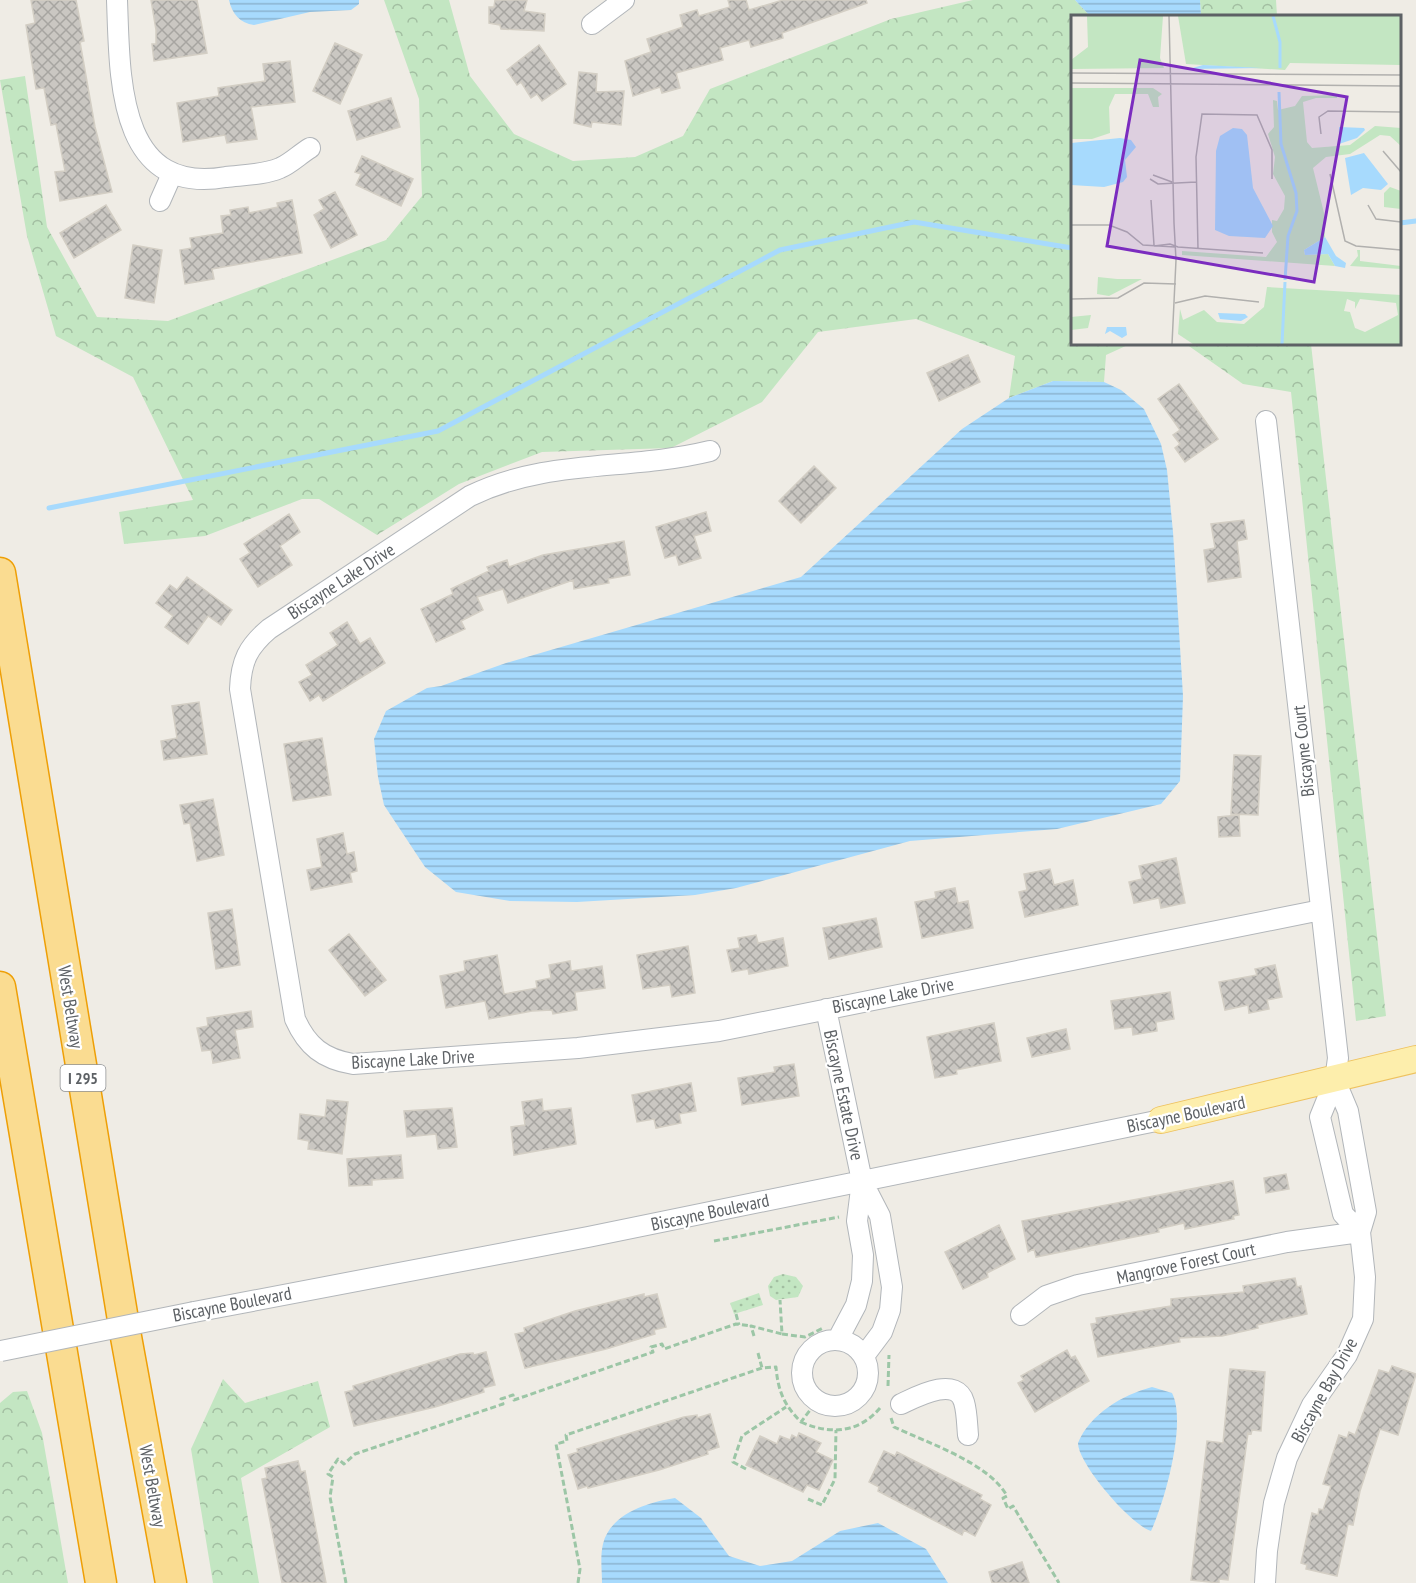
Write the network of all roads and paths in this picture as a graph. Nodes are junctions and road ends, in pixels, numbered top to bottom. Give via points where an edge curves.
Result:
1 (117, 0) edge
2 (624, 0) edge
3 (592, 24) dead end
4 (310, 148) dead end
5 (172, 174) junction
6 (160, 201) dead end
7 (1266, 421) dead end
8 (710, 451) dead end
9 (0, 573) edge
10 (1321, 910) junction
11 (0, 987) edge
12 (826, 1009) junction
13 (1416, 1059) edge
14 (1335, 1080) junction
15 (1161, 1120) joint
16 (862, 1181) junction
17 (846, 1214) dead end
18 (839, 1217) junction
19 (844, 1223) dead end
20 (1360, 1232) junction
21 (714, 1242) dead end
22 (780, 1300) dead end
23 (736, 1314) dead end
24 (1021, 1315) dead end
25 (739, 1325) junction
26 (751, 1326) junction
27 (834, 1332) junction
28 (782, 1334) junction
29 (754, 1336) dead end
30 (0, 1351) edge
31 (758, 1353) dead end
32 (864, 1356) junction
33 (762, 1368) junction
34 (817, 1401) junction
35 (901, 1404) dead end
36 (786, 1407) junction
37 (801, 1422) junction
38 (836, 1430) junction
39 (968, 1435) dead end
40 (746, 1468) dead end
41 (808, 1498) dead end
42 (101, 1583) edge
43 (171, 1583) edge
44 (346, 1583) edge
45 (578, 1583) edge
46 (1059, 1583) edge
47 (1265, 1583) edge

1 - 5 street via 119,60 130,125 140,146
2 - 3 street
4 - 5 street via 279,169 207,181
5 - 6 street
7 - 10 street, Biscayne Court
8 - 12 street, Biscayne Lake Drive via 675,460 554,469 492,486 470,496 252,644 244,657 240,689 295,1019 303,1037 316,1051 334,1061 353,1064 643,1042
9 - 43 highway, West Beltway / I 295 via 124,1326
10 - 12 street, Biscayne Lake Drive
10 - 14 street, Biscayne Court via 1338,1058
11 - 42 highway
12 - 16 street, Biscayne Estate Drive
13 - 14 main road, Biscayne Boulevard
14 - 15 main road, Biscayne Boulevard
14 - 20 street, Biscayne Bay Drive via 1348,1111 1366,1212
14 - 20 street via 1320,1117 1343,1214
15 - 16 street, Biscayne Boulevard
16 - 27 street via 857,1221 863,1255 862,1281 856,1305
16 - 30 street, Biscayne Boulevard, bridge
16 - 32 street via 880,1216 892,1287 890,1310 882,1332
17 - 18 path
18 - 19 path
18 - 21 path
20 - 24 street, Mangrove Forest Court via 1287,1242 1078,1285 1046,1296
20 - 47 street, Biscayne Bay Drive via 1365,1277 1363,1319 1347,1355 1312,1405 1287,1458 1274,1503
22 - 28 path
23 - 25 path
25 - 26 path
25 - 44 path via 664,1349 662,1344 651,1347 653,1353 514,1400 513,1395 501,1399 502,1404 355,1454 344,1464 338,1459 328,1474 333,1477 330,1497
26 - 28 path
26 - 29 path
27 - 28 path via 805,1337
27 - 32 street
27 - 34 street via 803,1361 804,1384
31 - 33 path
32 - 34 street via 868,1377 859,1397 838,1406
33 - 36 path via 776,1367 778,1388
33 - 45 path via 566,1436 567,1441 556,1444 580,1569
34 - 37 path
35 - 39 street via 942,1388 957,1392 963,1399
36 - 37 path
36 - 40 path via 742,1436 733,1462
37 - 38 path
38 - 41 path via 835,1479 822,1505
38 - 46 path via 865,1424 880,1407 894,1427 1000,1483 1008,1509 1013,1506

